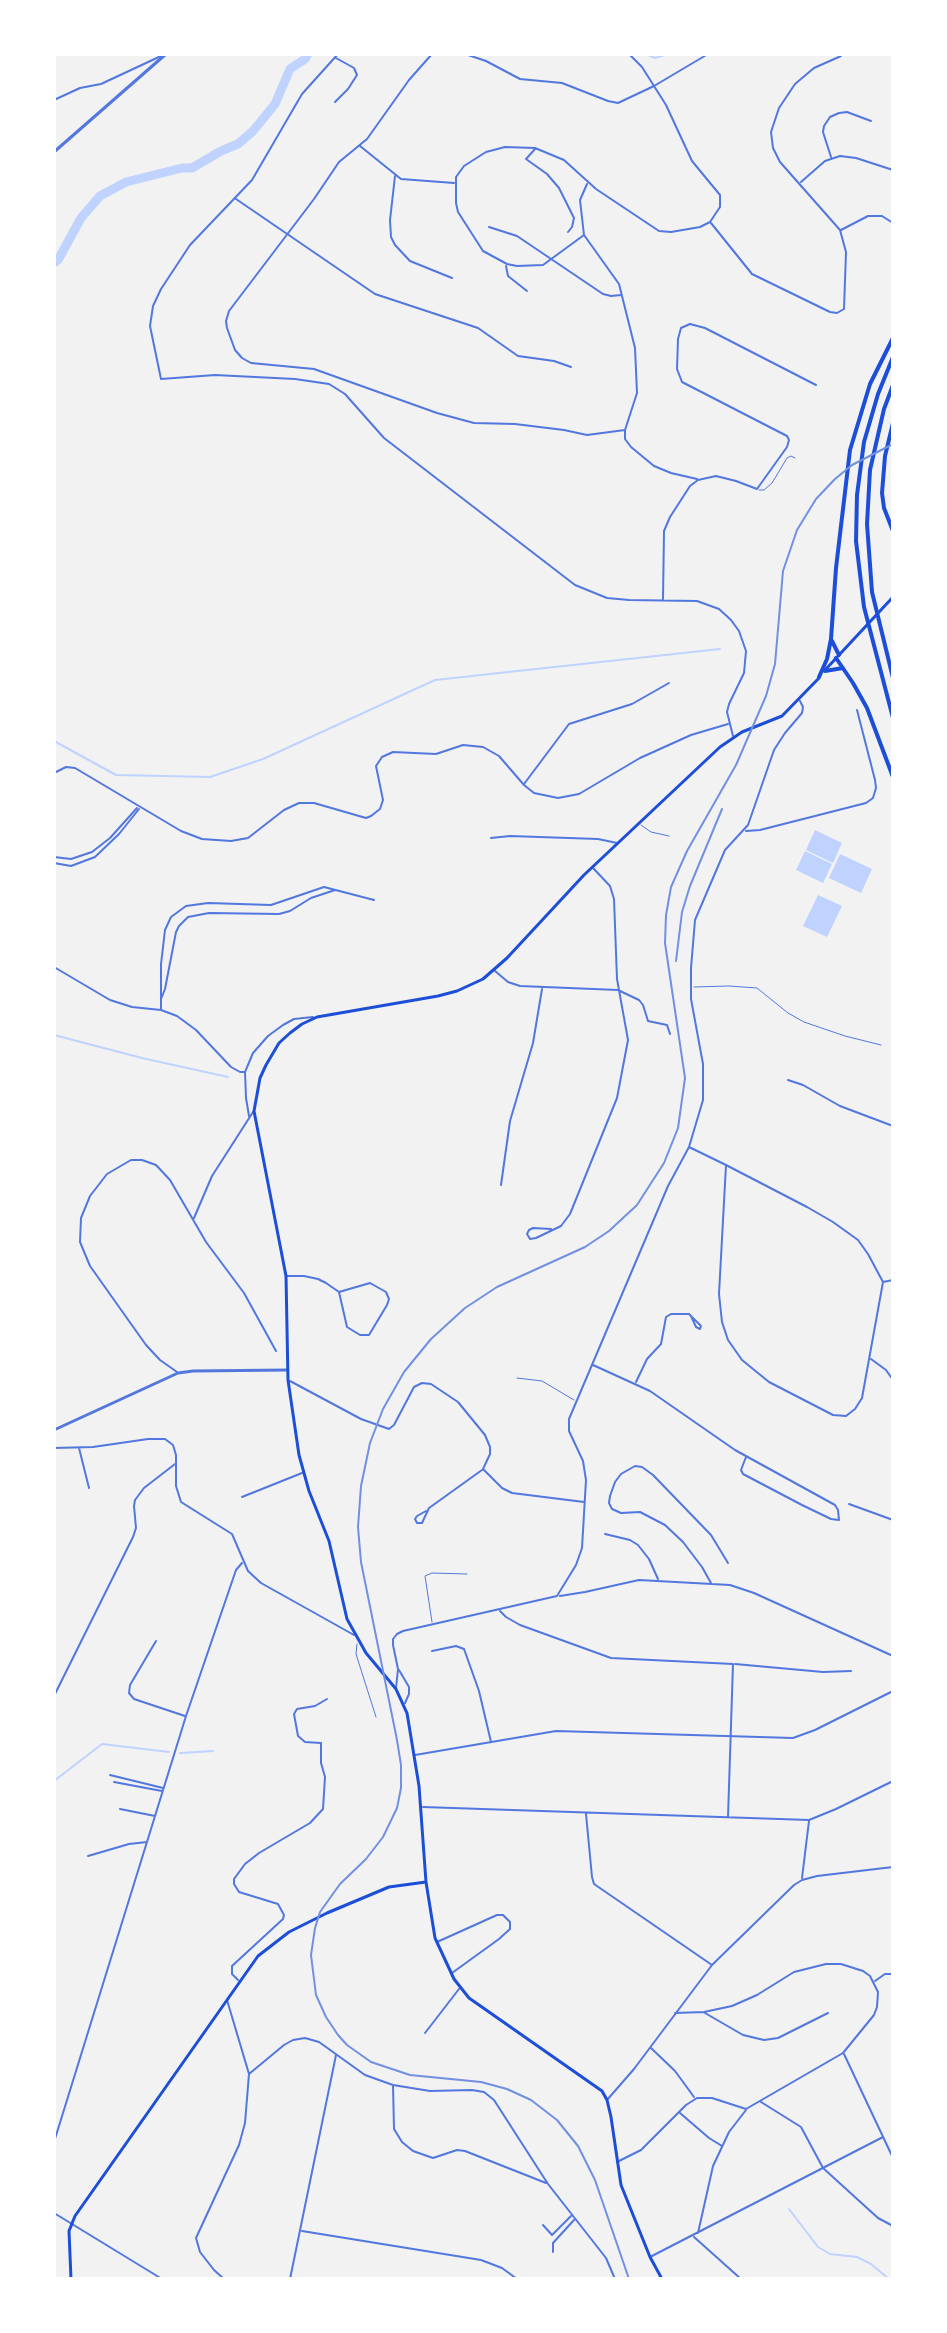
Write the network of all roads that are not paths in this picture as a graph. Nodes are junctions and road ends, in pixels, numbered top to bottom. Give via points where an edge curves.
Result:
1 (166, 54) edge
2 (432, 54) edge
3 (465, 54) edge
4 (629, 54) edge
5 (708, 54) edge
6 (336, 56) edge
7 (841, 56) dead end
8 (654, 86) junction
9 (54, 100) edge
10 (335, 102) dead end
11 (871, 121) dead end
12 (359, 145) junction
13 (535, 148) junction
14 (54, 152) edge
15 (831, 158) junction
16 (893, 170) edge
17 (395, 176) junction
18 (455, 183) junction
19 (588, 183) junction
20 (799, 184) junction
21 (235, 199) junction
22 (710, 222) junction
23 (893, 223) edge
24 (489, 227) dead end
25 (840, 230) junction
26 (568, 232) dead end
27 (288, 235) junction
28 (584, 235) junction
29 (552, 260) junction
30 (507, 264) junction
31 (452, 278) dead end
32 (527, 291) dead end
33 (622, 294) junction
34 (893, 338) edge
35 (893, 357) edge
36 (571, 367) dead end
37 (816, 385) dead end
38 (893, 385) edge
39 (893, 423) edge
40 (625, 430) junction
41 (795, 458) dead end
42 (698, 480) junction
43 (757, 489) junction
44 (893, 531) edge
45 (893, 597) edge
46 (663, 600) junction
47 (831, 639) junction
48 (838, 657) junction
49 (843, 668) junction
50 (825, 671) junction
51 (819, 677) junction
52 (893, 678) edge
53 (669, 683) dead end
54 (799, 700) junction
55 (857, 710) dead end
56 (893, 718) edge
57 (729, 724) junction
58 (733, 736) junction
59 (54, 773) edge
60 (893, 777) edge
61 (524, 785) junction
62 (139, 807) junction
63 (639, 823) junction
64 (745, 830) junction
65 (669, 836) dead end
66 (491, 838) dead end
67 (618, 843) junction
68 (54, 857) edge
69 (54, 863) edge
70 (592, 867) junction
71 (335, 890) junction
72 (374, 900) dead end
73 (54, 967) edge
74 (494, 970) junction
75 (691, 987) junction
76 (542, 988) junction
77 (618, 990) junction
78 (160, 1000) junction
79 (161, 1010) junction
80 (317, 1017) junction
81 (670, 1034) dead end
82 (881, 1045) dead end
83 (245, 1072) junction
84 (788, 1080) dead end
85 (254, 1111) junction
86 (249, 1116) junction
87 (893, 1126) edge
88 (689, 1147) junction
89 (726, 1165) junction
90 (501, 1185) dead end
91 (194, 1219) junction
92 (551, 1229) junction
93 (286, 1276) junction
94 (893, 1280) edge
95 (883, 1282) junction
96 (339, 1292) junction
97 (691, 1316) dead end
98 (276, 1351) dead end
99 (870, 1358) junction
100 (591, 1365) junction
101 (287, 1370) junction
102 (178, 1373) junction
103 (517, 1378) dead end
104 (288, 1380) junction
105 (893, 1380) edge
106 (635, 1383) junction
107 (576, 1401) junction
108 (54, 1430) edge
109 (54, 1448) edge
110 (79, 1448) junction
111 (746, 1457) junction
112 (176, 1463) junction
113 (483, 1469) junction
114 (303, 1472) junction
115 (89, 1488) dead end
116 (242, 1497) dead end
117 (585, 1503) junction
118 (849, 1504) dead end
119 (426, 1511) dead end
120 (893, 1520) edge
121 (605, 1534) dead end
122 (242, 1563) junction
123 (728, 1563) dead end
124 (467, 1574) dead end
125 (658, 1580) junction
126 (711, 1584) junction
127 (557, 1596) junction
128 (499, 1610) junction
129 (433, 1624) junction
130 (354, 1635) junction
131 (156, 1641) dead end
132 (358, 1641) junction
133 (432, 1651) dead end
134 (893, 1656) edge
135 (733, 1664) junction
136 (398, 1669) junction
137 (851, 1671) dead end
138 (396, 1689) junction
139 (893, 1691) edge
140 (54, 1696) edge
141 (327, 1699) dead end
142 (404, 1704) junction
143 (186, 1716) junction
144 (376, 1717) dead end
145 (731, 1737) junction
146 (491, 1742) junction
147 (414, 1755) junction
148 (110, 1775) dead end
149 (893, 1781) edge
150 (114, 1782) dead end
151 (164, 1790) junction
152 (421, 1807) junction
153 (120, 1809) dead end
154 (586, 1813) junction
155 (156, 1816) junction
156 (728, 1818) junction
157 (809, 1820) junction
158 (148, 1841) junction
159 (88, 1856) dead end
160 (893, 1867) edge
161 (802, 1880) junction
162 (426, 1882) junction
163 (436, 1943) junction
164 (712, 1965) junction
165 (451, 1974) junction
166 (893, 1974) edge
167 (239, 1981) junction
168 (874, 1982) junction
169 (460, 1988) junction
170 (227, 1999) junction
171 (704, 2012) junction
172 (675, 2013) junction
173 (828, 2013) dead end
174 (425, 2033) dead end
175 (650, 2048) junction
176 (843, 2053) junction
177 (336, 2054) junction
178 (249, 2074) junction
179 (393, 2085) junction
180 (695, 2098) junction
181 (607, 2100) junction
182 (761, 2102) junction
183 (746, 2109) junction
184 (679, 2112) junction
185 (883, 2137) junction
186 (54, 2142) edge
187 (892, 2143) edge
188 (886, 2144) junction
189 (722, 2146) junction
190 (892, 2151) edge
191 (893, 2158) edge
192 (617, 2162) junction
193 (823, 2168) junction
194 (548, 2184) junction
195 (54, 2213) edge
196 (573, 2217) junction
197 (71, 2224) junction
198 (543, 2225) dead end
199 (893, 2226) edge
200 (301, 2231) junction
201 (698, 2234) junction
202 (693, 2236) junction
203 (553, 2252) dead end
204 (650, 2257) junction
205 (515, 2278) edge
206 (71, 2279) edge
207 (162, 2279) edge
208 (223, 2279) edge
209 (290, 2279) edge
210 (615, 2279) edge
211 (662, 2279) edge
212 (741, 2279) edge

1 - 9 street
1 - 14 street
2 - 12 street
3 - 8 street via 520,79 562,83 613,103
4 - 8 street
5 - 8 street
6 - 10 street via 357,75
6 - 21 street via 302,94 257,172
7 - 20 street via 795,84 774,121 776,155
8 - 22 street via 692,161 720,195 720,207
11 - 15 street via 847,112 830,117 823,132
12 - 17 street
12 - 27 street via 339,162
13 - 18 street via 486,152 461,169
13 - 19 street via 564,160
13 - 26 street via 526,159 559,188 574,218
15 - 16 street via 856,158
15 - 20 street
17 - 18 street
17 - 31 street via 390,220 395,245 410,261
18 - 30 street via 458,212 479,246
19 - 22 street via 659,231
19 - 28 street via 580,200
20 - 25 street
21 - 27 street
21 - 46 street via 183,253 153,306 151,336 161,379 215,375 329,384 345,394 384,438 575,585 607,598
22 - 25 street via 752,274 840,313 845,304 846,252
23 - 25 street via 868,216
24 - 29 street via 517,236
27 - 36 street via 380,296 478,328 518,356
27 - 40 street via 227,316 235,350 246,361 314,369 481,424 587,435
28 - 29 street
28 - 33 street
29 - 30 street via 537,266
29 - 33 street via 607,296
30 - 32 street via 513,283
33 - 40 street via 634,343 637,387
34 - 47 highway via 870,384 850,450
35 - 56 highway via 864,442 856,541 864,607
37 - 43 street via 705,328 681,328 677,369 682,382 789,438
38 - 52 highway via 870,470 867,524 872,592
39 - 44 highway via 882,493
40 - 42 street via 631,447 654,466
41 - 43 lane via 787,458 769,487
42 - 43 street via 716,476
42 - 46 street via 664,531
45 - 48 main road
46 - 57 street via 713,605 739,631 746,661 729,704
47 - 48 highway
47 - 51 highway
48 - 49 highway
48 - 50 main road
49 - 50 highway
49 - 60 highway via 872,720
50 - 51 main road
51 - 54 main road
53 - 61 street via 632,704 569,724
54 - 58 main road via 777,719
54 - 64 street via 802,713 774,750
55 - 64 street via 875,780 873,798
57 - 58 street
57 - 61 street via 640,758 572,796 539,795
58 - 63 main road
59 - 62 street via 75,768
61 - 62 street via 492,751 463,745 436,754 393,752 382,757 376,766 382,806 366,818 299,803 248,838 217,841 191,835
62 - 68 street via 92,852 71,859
62 - 69 street via 95,857 71,866
63 - 65 lane
63 - 67 main road
64 - 75 street via 725,850 697,913
66 - 67 street
67 - 70 main road
70 - 74 main road
70 - 77 street via 610,886 614,899
71 - 72 street
71 - 78 street via 279,914 188,917 176,932
71 - 78 street via 319,888 271,905 194,904 179,910 165,930
73 - 79 street via 110,1000
74 - 76 street via 513,985
74 - 80 main road via 457,991
75 - 82 lane via 757,988 804,1022
75 - 88 street via 704,1089
76 - 77 street
76 - 90 street via 533,1043 510,1121
77 - 81 street via 639,1000 648,1021 667,1025
77 - 92 street via 628,1040 620,1088 573,1209 563,1225
78 - 79 street
79 - 83 street via 184,1020 231,1067
80 - 83 street via 294,1019 268,1036
80 - 85 main road via 290,1033 272,1054 260,1078
83 - 86 street
84 - 87 street
85 - 86 street
85 - 93 main road
86 - 91 street via 212,1176
88 - 89 street
88 - 100 street
89 - 95 street via 850,1234
89 - 99 street via 719,1294 724,1332 733,1349 769,1382 840,1417 859,1405
91 - 98 street
91 - 102 street via 163,1172 150,1162 131,1160 97,1186 79,1231 84,1255 102,1283 150,1350
92 - 92 street via 533,1228 527,1234 534,1239
93 - 96 street via 318,1279
93 - 101 main road
94 - 95 street
95 - 99 street
96 - 96 street via 370,1283 386,1292 387,1305 369,1335 347,1327
97 - 106 street via 666,1317 661,1344
99 - 105 street
100 - 106 street
100 - 107 street
101 - 102 street
101 - 104 main road
102 - 108 street
103 - 107 lane via 542,1381
104 - 113 street via 389,1429 414,1387 431,1384 458,1402 485,1435 490,1454
104 - 114 main road
106 - 111 street
107 - 117 street via 568,1426 583,1461
109 - 110 street
110 - 112 street via 161,1438 173,1445
110 - 115 street
111 - 111 street via 743,1474 839,1520 835,1505
112 - 122 street via 181,1502 232,1534
112 - 140 street via 135,1500 133,1537
113 - 117 street via 512,1493
113 - 119 street
114 - 116 street
114 - 130 main road via 329,1541
117 - 127 street via 580,1556
118 - 120 street
121 - 125 street via 638,1545
122 - 130 street via 261,1583
122 - 143 street
123 - 126 street via 711,1535 648,1470 635,1466 617,1478 609,1503 613,1511 637,1511 665,1525
124 - 129 lane via 425,1576
125 - 126 street
125 - 127 street via 630,1580
126 - 134 street via 744,1588
127 - 128 street
128 - 129 street
128 - 135 street via 510,1620 611,1658
129 - 136 street via 393,1639
130 - 132 main road
131 - 143 street via 129,1693
132 - 138 main road
132 - 144 lane via 356,1654
133 - 146 street via 464,1649
135 - 137 street
135 - 145 street
136 - 138 street
136 - 142 street via 409,1687
138 - 142 main road
139 - 145 street via 800,1736
141 - 167 street via 295,1710 294,1717 299,1738 321,1743 323,1809 310,1823 252,1858 234,1879 239,1892 278,1904 284,1915 232,1966
142 - 147 main road
143 - 151 street
145 - 146 street via 556,1731
145 - 156 street
146 - 147 street
147 - 152 main road
148 - 151 street
149 - 157 street
150 - 151 street
151 - 155 street
152 - 154 street
152 - 162 main road
153 - 155 street
154 - 156 street
154 - 164 street via 594,1884
155 - 158 street
156 - 157 street
157 - 161 street
158 - 159 street
158 - 186 street
160 - 161 street
161 - 164 street
162 - 163 main road
162 - 167 main road via 389,1887 289,1932 267,1947
163 - 165 main road
163 - 165 street via 497,1915 510,1922 499,1939
164 - 172 street
165 - 169 main road
166 - 168 street
167 - 170 main road
168 - 171 street via 855,1967 814,1966 744,2002
168 - 176 street via 874,2015
169 - 174 street
169 - 181 main road via 474,2003 593,2083
170 - 178 street
170 - 197 main road via 206,2022
171 - 172 street
171 - 173 street via 743,2035 764,2040
172 - 175 street
175 - 180 street
175 - 181 street
176 - 182 street
176 - 185 street
177 - 178 street via 319,2042 299,2038
177 - 179 street via 365,2075
177 - 200 street
178 - 208 street via 239,2145 196,2238 200,2252
179 - 194 street via 489,2095
179 - 194 street via 394,2129 413,2151 433,2158 465,2151
180 - 183 street
180 - 184 street
181 - 192 main road
182 - 183 street
182 - 193 street via 801,2127
183 - 189 street
184 - 189 street
184 - 192 street via 641,2150
185 - 188 street
185 - 193 street
187 - 188 street
188 - 190 street
189 - 201 street via 708,2180
190 - 191 street
192 - 204 main road
193 - 199 street
193 - 201 street
194 - 196 street
195 - 197 street
196 - 198 street via 552,2235
196 - 203 street via 553,2243
196 - 210 street via 606,2258
197 - 206 main road
197 - 207 street
200 - 205 street via 481,2260
200 - 209 street
201 - 202 street
202 - 204 street
202 - 212 street
204 - 211 main road

